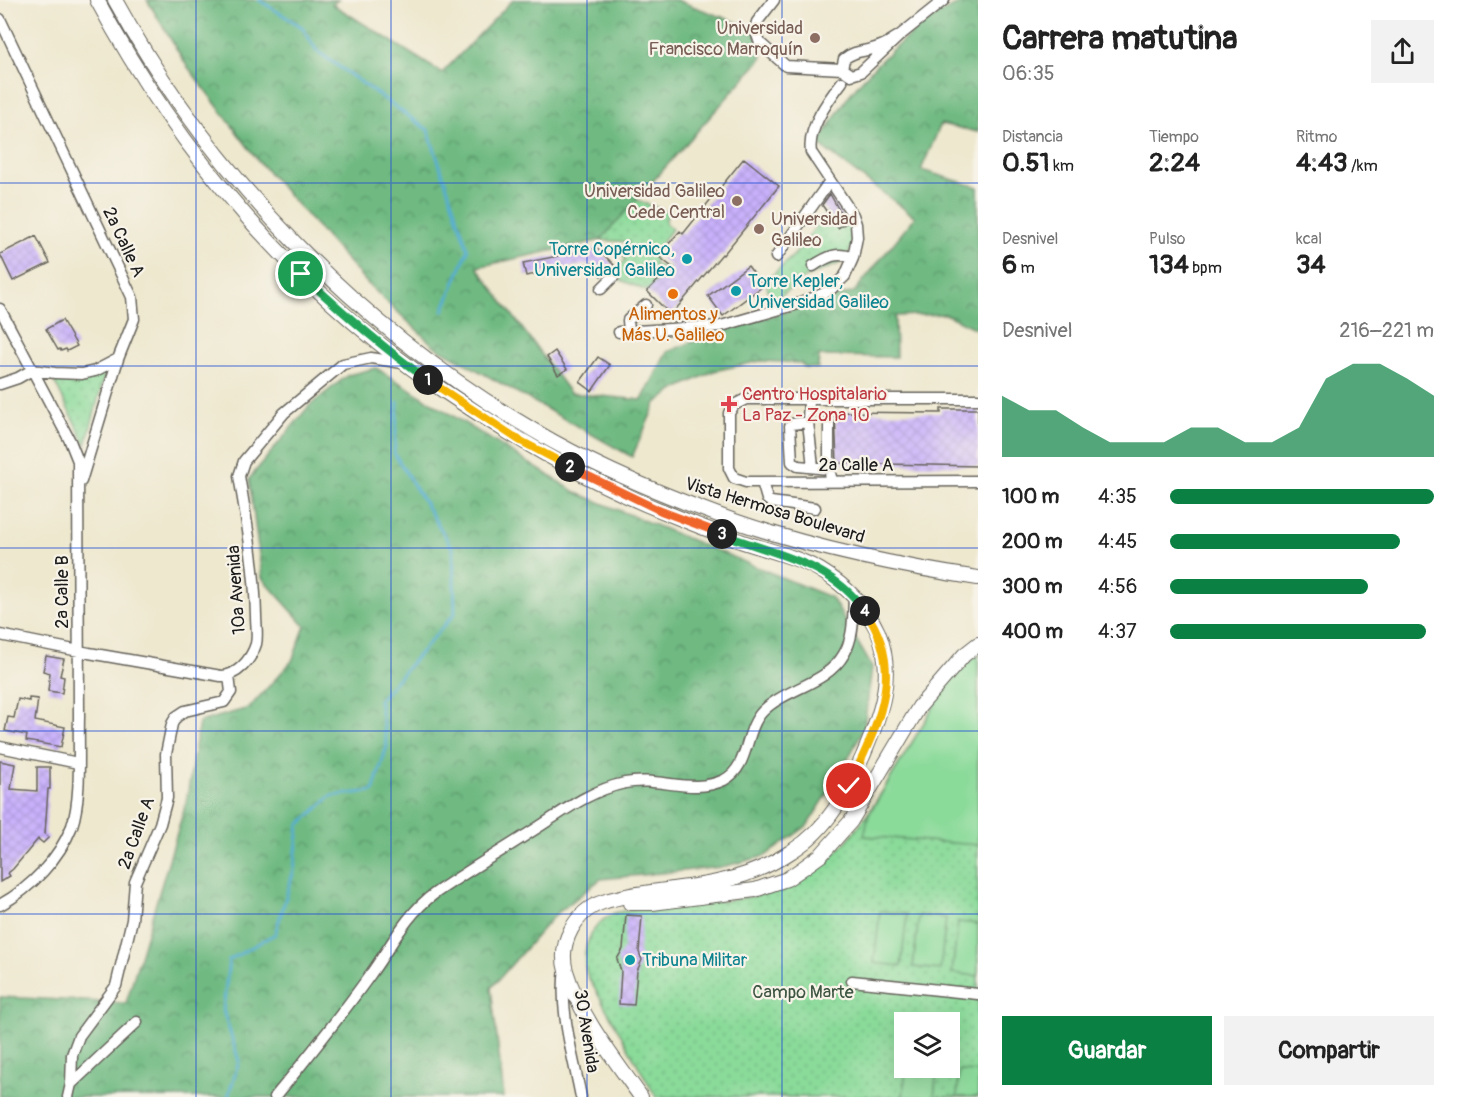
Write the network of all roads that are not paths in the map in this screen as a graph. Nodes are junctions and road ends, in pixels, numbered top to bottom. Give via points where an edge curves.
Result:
1 (96, 0) edge
2 (115, 0) edge
3 (944, 0) edge
4 (770, 2) edge
5 (0, 19) edge
6 (899, 36) junction
7 (842, 69) junction
8 (843, 82) dead end
9 (830, 181) junction
10 (776, 257) dead end
11 (853, 258) junction
12 (813, 266) dead end
13 (615, 276) dead end
14 (601, 290) dead end
15 (646, 305) dead end
16 (0, 309) edge
17 (118, 359) junction
18 (404, 363) junction
19 (32, 370) junction
20 (0, 384) edge
21 (809, 399) junction
22 (978, 399) edge
23 (829, 420) dead end
24 (808, 422) junction
25 (813, 467) junction
26 (829, 469) junction
27 (832, 481) junction
28 (978, 481) edge
29 (762, 482) junction
30 (78, 489) junction
31 (814, 508) dead end
32 (978, 579) edge
33 (855, 597) junction
34 (0, 635) edge
35 (978, 645) edge
36 (79, 651) junction
37 (229, 676) junction
38 (0, 747) edge
39 (78, 763) junction
40 (602, 902) junction
41 (0, 905) edge
42 (565, 969) junction
43 (852, 981) dead end
44 (978, 994) edge
45 (137, 1022) dead end
46 (71, 1084) junction
47 (68, 1097) edge
48 (275, 1097) edge
49 (581, 1097) edge
50 (641, 1097) edge

1 - 18 main road, Vista Hermosa Boulevard via 155,98 214,178 301,274
2 - 32 main road, Vista Hermosa Boulevard via 138,41 213,151 282,228 340,287 461,384 576,454 707,511 843,552
3 - 6 street
4 - 7 street via 755,29 760,43 776,59 786,66
5 - 17 street, 2a Calle A via 132,297 134,319
6 - 7 street via 849,55
6 - 7 street via 861,72 851,75
8 - 9 street via 814,127 809,144
9 - 10 street
9 - 11 street via 856,224
11 - 12 street via 834,254
11 - 15 street via 845,276 829,291 720,326 624,332 628,320
13 - 14 street
16 - 19 street, 2a Calle B
17 - 19 street via 82,374
17 - 30 street, 2a Calle A
18 - 33 main road, Vista Hermosa Boulevard via 519,440 587,476 661,511 808,563
18 - 37 street, 10a Avenida via 371,358 342,364 284,413 244,461 239,476 255,592 256,643 249,658
19 - 20 street
19 - 30 street, 2a Calle B via 70,441 78,462
21 - 22 street
21 - 24 street
21 - 29 street, 2a Calle A via 746,399 729,413 729,468 734,478
23 - 26 street
24 - 25 street
24 - 25 street via 790,426 792,462
25 - 26 street
26 - 27 street
27 - 28 street, 2a Calle A
27 - 29 street, 2a Calle A
29 - 31 street via 771,502
30 - 36 street, 2a Calle B
33 - 40 main road, Vista Hermosa Boulevard via 879,634 884,652 884,705 849,786 824,825 797,849 750,872 723,881
33 - 48 street via 852,629 843,655 835,666 762,712 734,773 702,787 649,780 602,790 563,809 433,895 409,919 334,1024
34 - 36 street
35 - 40 main road via 964,654 919,707 851,821 821,855 787,879 755,890 652,903
36 - 37 street
36 - 39 street, 2a Calle B
37 - 46 street, 2a Calle A via 231,692 224,702 185,711 172,724 166,754 167,798 135,882 132,920 116,986 79,1036 72,1055
38 - 39 street
39 - 41 street, 2a Calle B via 72,824 52,861 34,882
40 - 42 main road via 585,913 572,929 565,948
42 - 49 street, 30 Avenida via 565,1011
42 - 50 main road via 589,1019
43 - 44 street
45 - 46 street
46 - 47 street, 2a Calle A

